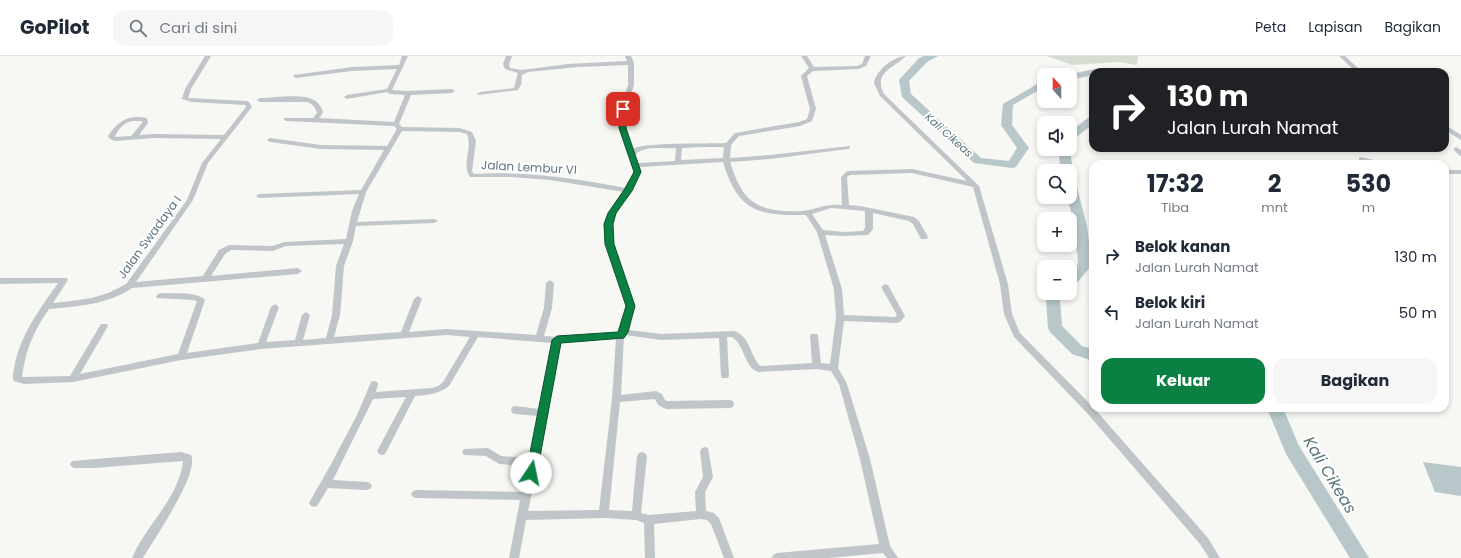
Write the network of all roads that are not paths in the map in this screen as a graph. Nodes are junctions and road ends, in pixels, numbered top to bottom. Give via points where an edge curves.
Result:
1 (208, 56) edge
2 (404, 56) edge
3 (509, 56) edge
4 (804, 56) edge
5 (868, 56) edge
6 (903, 56) edge
7 (1342, 56) edge
8 (630, 60) edge
9 (401, 67) junction
10 (1355, 68) edge
11 (811, 69) junction
12 (522, 72) junction
13 (296, 76) dead end
14 (389, 90) junction
15 (452, 91) dead end
16 (407, 92) junction
17 (480, 94) dead end
18 (347, 97) dead end
19 (260, 100) dead end
20 (286, 119) dead end
21 (315, 120) junction
22 (398, 127) junction
23 (1449, 129) edge
24 (1460, 136) edge
25 (225, 137) junction
26 (133, 138) junction
27 (270, 140) dead end
28 (728, 145) junction
29 (679, 146) junction
30 (848, 147) dead end
31 (388, 148) junction
32 (631, 155) junction
33 (1361, 159) dead end
34 (678, 160) dead end
35 (726, 160) junction
36 (1366, 160) edge
37 (635, 165) junction
38 (1449, 172) edge
39 (1461, 172) edge
40 (976, 186) junction
41 (628, 191) junction
42 (363, 192) junction
43 (259, 196) dead end
44 (846, 207) junction
45 (869, 210) junction
46 (808, 213) junction
47 (434, 221) dead end
48 (353, 224) junction
49 (821, 232) junction
50 (924, 237) dead end
51 (349, 242) junction
52 (298, 271) dead end
53 (205, 279) junction
54 (0, 281) edge
55 (550, 283) dead end
56 (130, 285) junction
57 (885, 287) dead end
58 (160, 296) dead end
59 (418, 299) dead end
60 (46, 306) junction
61 (275, 307) dead end
62 (306, 315) dead end
63 (840, 318) junction
64 (104, 326) dead end
65 (622, 333) junction
66 (476, 334) junction
67 (724, 334) junction
68 (404, 335) junction
69 (814, 336) dead end
70 (540, 337) junction
71 (557, 340) junction
72 (329, 341) junction
73 (298, 343) junction
74 (261, 346) junction
75 (181, 357) junction
76 (817, 366) junction
77 (834, 368) junction
78 (725, 376) dead end
79 (73, 379) junction
80 (374, 384) dead end
81 (412, 392) junction
82 (371, 396) junction
83 (616, 399) junction
84 (730, 404) dead end
85 (1089, 409) edge
86 (515, 410) dead end
87 (1092, 412) edge
88 (544, 413) junction
89 (382, 451) dead end
90 (705, 451) dead end
91 (467, 452) dead end
92 (642, 456) dead end
93 (534, 462) junction
94 (75, 464) dead end
95 (326, 484) junction
96 (367, 486) dead end
97 (416, 494) dead end
98 (527, 496) junction
99 (314, 503) dead end
100 (604, 514) junction
101 (701, 515) junction
102 (523, 516) junction
103 (636, 516) junction
104 (649, 520) junction
105 (885, 548) junction
106 (137, 558) edge
107 (514, 558) edge
108 (650, 558) edge
109 (729, 558) edge
110 (777, 558) edge
111 (893, 558) edge
112 (1215, 558) edge

1 - 25 street, Jalan Swadaya I via 185,97 186,100 247,103 249,107
2 - 9 street
3 - 12 street via 506,64 508,69
4 - 11 street
5 - 11 street via 864,65 857,68
6 - 40 street via 878,78 877,84 882,95
7 - 10 street
8 - 12 street
8 - 32 street via 631,85 623,109 622,128
9 - 13 street via 352,69
9 - 14 street
11 - 28 street via 804,76 813,109 810,120 800,124 743,132 737,134
12 - 17 street via 516,89
14 - 16 street
14 - 18 street
15 - 16 street
16 - 22 street
19 - 21 street via 311,101 319,108 320,114
20 - 21 street
21 - 22 street
22 - 31 street
22 - 41 street, Jalan Lembur VI via 459,130 470,133 473,141 469,171 472,176 516,175 580,181
23 - 24 street
25 - 26 street
25 - 56 street, Jalan Swadaya I via 205,163 190,200
26 - 26 street via 116,139 111,136 123,121 145,119 145,123
27 - 31 street via 321,146
28 - 29 street
28 - 35 street
29 - 32 street via 642,148
29 - 34 street
30 - 35 street
31 - 42 street
32 - 37 street
33 - 36 street
35 - 37 street
35 - 46 street via 730,175 741,196 750,206 773,213
37 - 41 street via 638,172
38 - 39 street
40 - 44 street via 912,171 856,172 844,177
40 - 85 street via 1004,284 1008,314 1017,335
41 - 65 street via 612,213 609,224 610,244 630,306
42 - 43 street
42 - 48 street
44 - 45 street
44 - 46 street via 831,206
45 - 49 street via 869,229 865,233
45 - 50 street via 911,219
46 - 49 street
47 - 48 street
48 - 51 street
49 - 63 street via 838,289
51 - 53 street via 284,244 273,249 229,247 222,252
51 - 72 street via 340,266 336,315
52 - 53 street
53 - 56 street
54 - 60 street via 64,280
55 - 70 street via 548,308
56 - 60 street, Jalan Swadaya I via 121,292 102,299
57 - 63 street via 901,316 897,320
58 - 75 street via 194,297 201,300
59 - 68 street
60 - 79 street via 28,334 19,361 17,379
61 - 74 street
62 - 73 street
63 - 77 street
64 - 79 street
65 - 67 street via 661,337
65 - 71 street
65 - 83 street
66 - 68 street via 447,332
66 - 70 street
66 - 81 street via 446,384 432,391
67 - 76 street via 734,334 743,341 754,366 758,369
67 - 78 street
68 - 72 street
69 - 76 street
70 - 71 street
71 - 88 street
72 - 73 street
73 - 74 street
74 - 75 street
75 - 79 street
76 - 77 street
77 - 105 street via 843,384 865,459
80 - 82 street
81 - 82 street
81 - 89 street
82 - 95 street
83 - 84 street via 656,395 660,396 666,405
83 - 100 street
86 - 88 street
87 - 112 street via 1204,541
88 - 93 street
90 - 101 street via 708,477 700,492
91 - 93 street via 488,452 499,460
92 - 103 street
93 - 98 street
94 - 106 street via 182,456 188,458 189,464 176,493
95 - 96 street
95 - 99 street
97 - 98 street
98 - 102 street
100 - 102 street
100 - 103 street
101 - 104 street
101 - 109 street via 710,516 715,521
102 - 107 street
103 - 104 street
104 - 108 street
105 - 110 street
105 - 111 street

